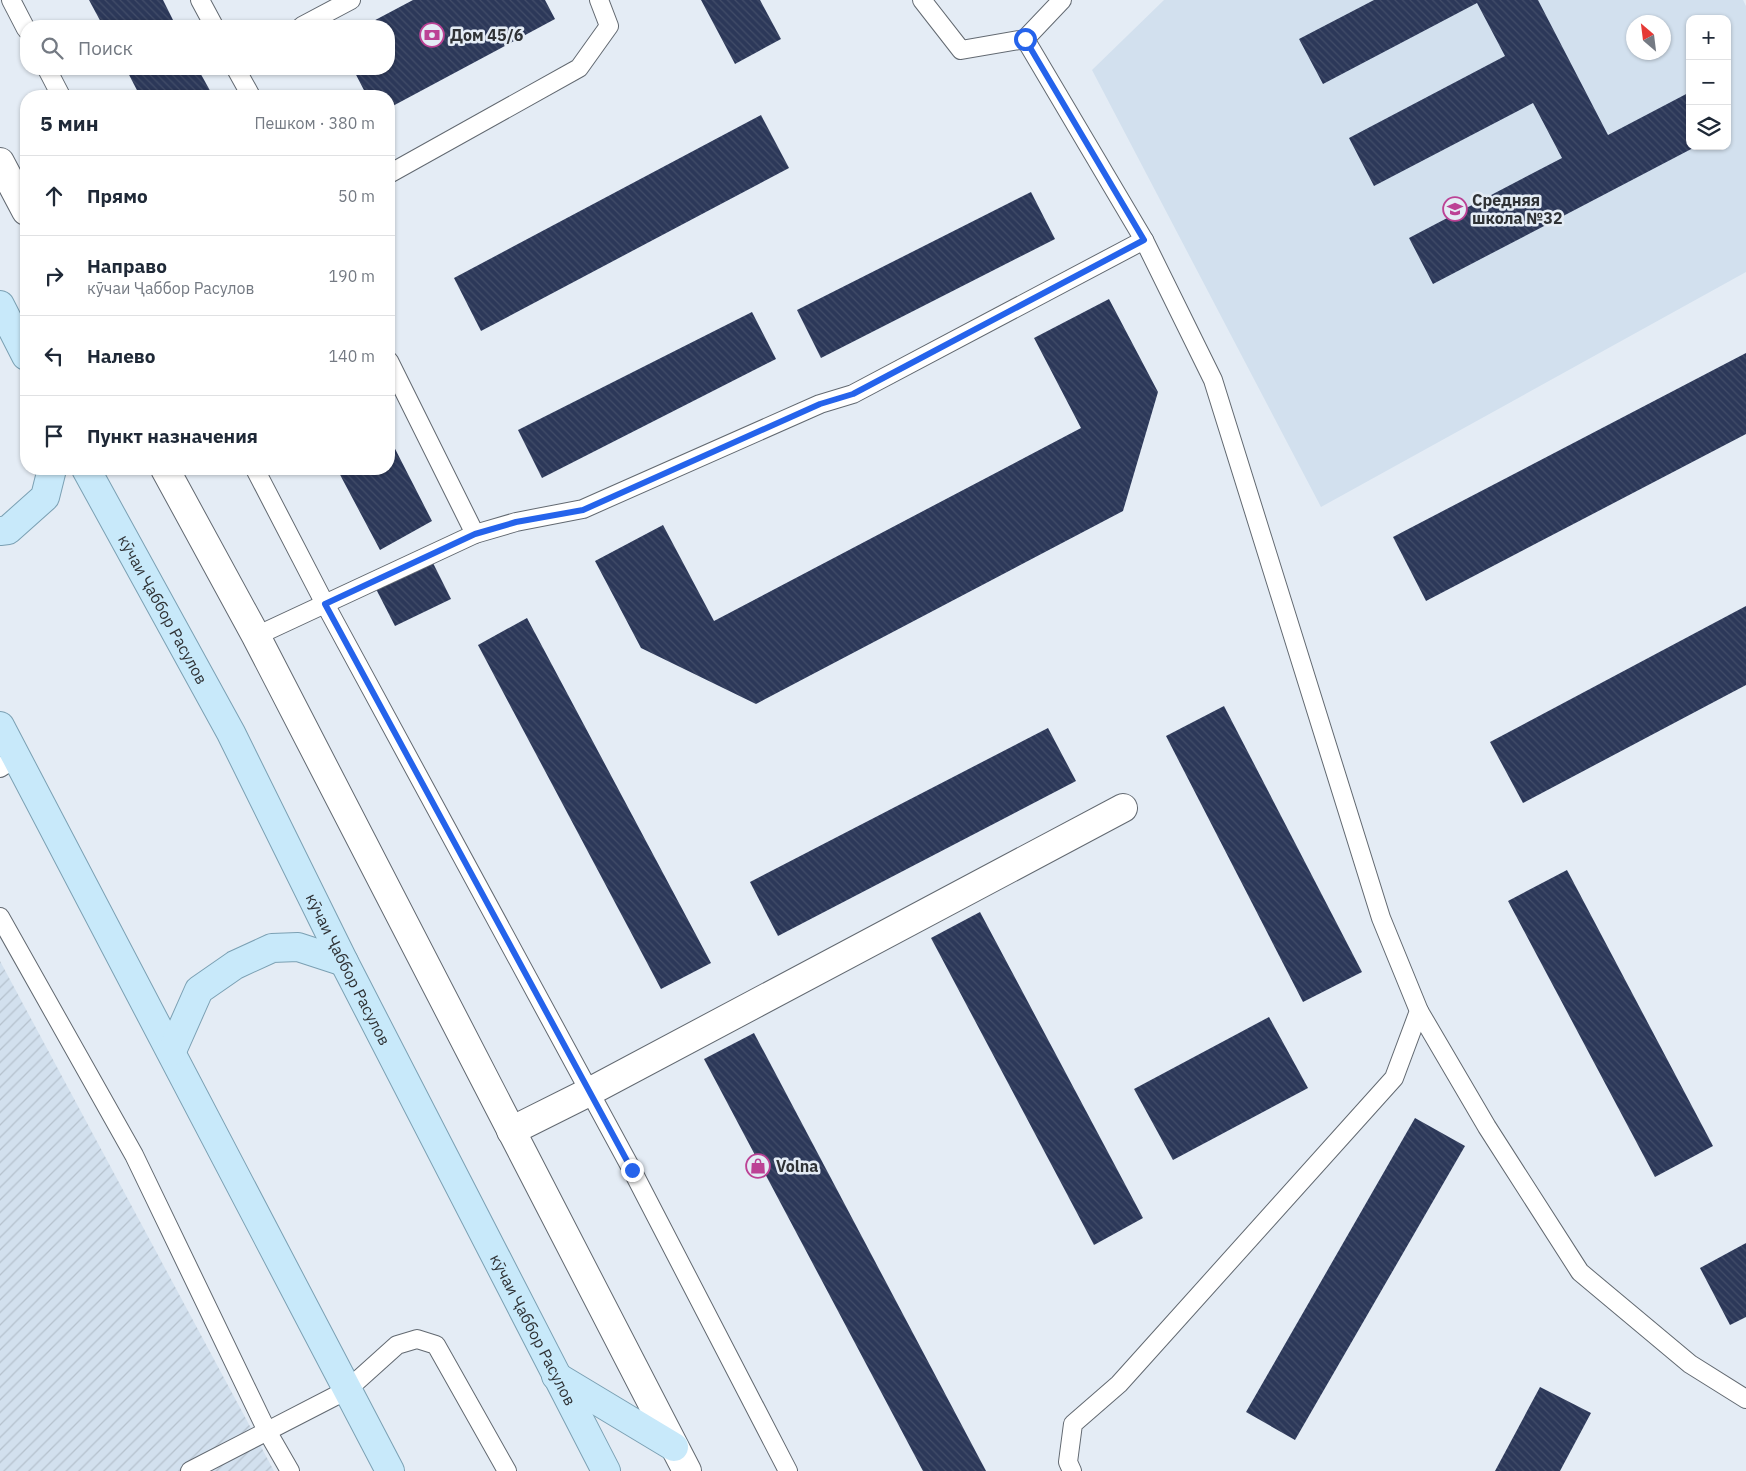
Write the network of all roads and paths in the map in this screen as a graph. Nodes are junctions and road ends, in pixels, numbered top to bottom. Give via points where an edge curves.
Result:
1 (11, 0) edge
2 (200, 0) edge
3 (351, 0) edge
4 (599, 0) edge
5 (922, 0) edge
6 (1062, 0) edge
7 (21, 20) edge
8 (211, 20) edge
9 (313, 20) edge
10 (1025, 39) junction
11 (50, 75) edge
12 (239, 75) edge
13 (58, 90) edge
14 (248, 90) edge
15 (0, 162) edge
16 (395, 171) edge
17 (20, 200) edge
18 (1144, 240) junction
19 (0, 306) edge
20 (20, 344) edge
21 (395, 373) edge
22 (51, 475) edge
23 (89, 475) edge
24 (168, 475) edge
25 (258, 475) edge
26 (0, 531) edge
27 (475, 534) junction
28 (325, 604) junction
29 (256, 636) junction
30 (0, 726) edge
31 (8, 762) edge
32 (1123, 808) dead end
33 (0, 917) edge
34 (344, 962) junction
35 (1419, 1011) junction
36 (172, 1051) junction
37 (589, 1092) junction
38 (511, 1131) junction
39 (556, 1376) junction
40 (347, 1390) junction
41 (1746, 1399) edge
42 (266, 1431) junction
43 (674, 1447) junction
44 (190, 1471) edge
45 (290, 1471) edge
46 (390, 1471) edge
47 (506, 1471) edge
48 (606, 1471) edge
49 (687, 1471) edge
50 (788, 1471) edge
51 (1072, 1471) edge

1 - 7 lane
2 - 8 lane
3 - 9 lane
4 - 16 lane via 609,26 580,68
5 - 10 lane via 961,50
6 - 10 lane
10 - 18 lane
11 - 13 lane
12 - 14 lane
15 - 17 street
18 - 27 lane via 853,394 820,404 583,510 516,522
18 - 35 lane via 1214,380 1381,918
19 - 20 main road
21 - 27 lane
22 - 26 main road via 45,498 8,530
23 - 34 main road, кӯчаи Ҷаббор Расулов via 231,733
24 - 29 street
25 - 28 lane
27 - 28 lane
28 - 29 lane
28 - 37 lane
29 - 38 street
30 - 31 main road
31 - 36 main road
32 - 37 street
33 - 42 lane via 134,1155
34 - 36 main road via 298,947 272,948 235,965 199,990
34 - 39 main road, кӯчаи Ҷаббор Расулов
35 - 41 lane via 1487,1127 1580,1272 1690,1364
35 - 51 lane via 1394,1078 1119,1384 1074,1424 1068,1462
36 - 40 main road
37 - 38 street
37 - 50 lane
38 - 43 street
39 - 43 main road
39 - 48 main road, кӯчаи Ҷаббор Расулов
40 - 42 lane
40 - 46 main road
40 - 47 lane via 397,1345 417,1339 436,1345
42 - 44 lane
42 - 45 lane
43 - 49 street

